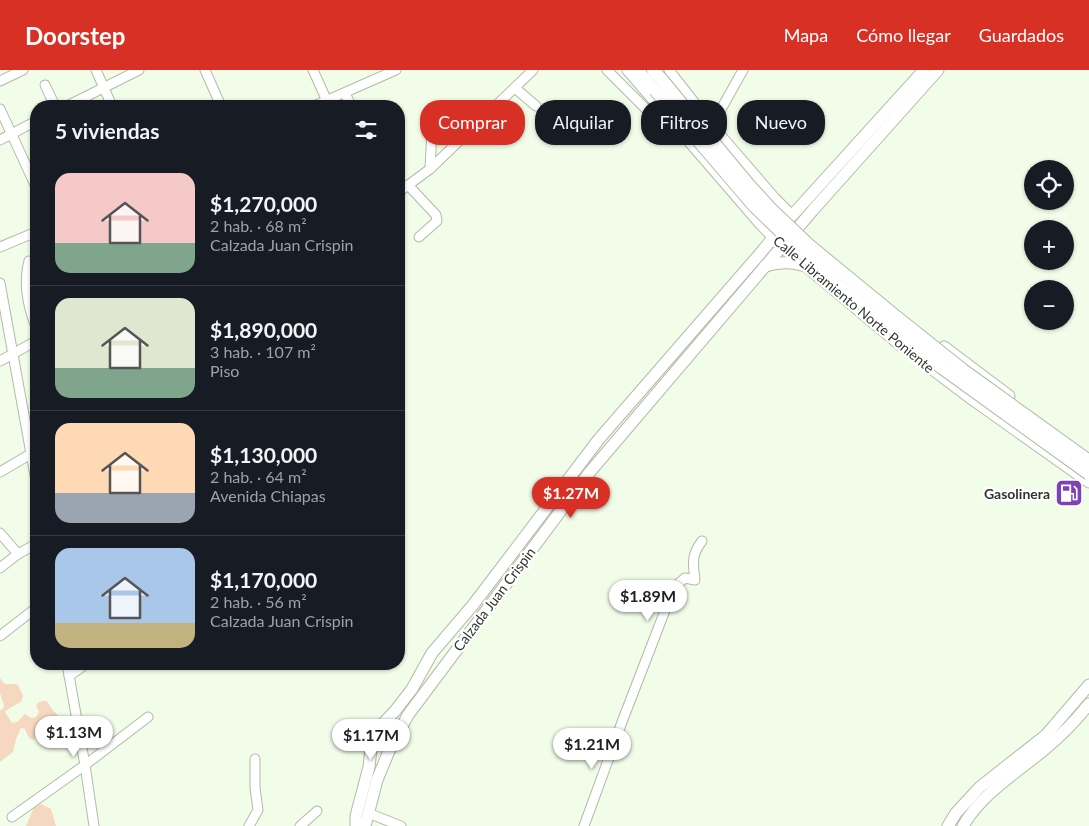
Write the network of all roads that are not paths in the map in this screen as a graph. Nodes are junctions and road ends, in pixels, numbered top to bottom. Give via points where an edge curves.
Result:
1 (23, 70) edge
2 (96, 70) edge
3 (139, 70) edge
4 (205, 70) edge
5 (313, 70) edge
6 (396, 70) edge
7 (534, 70) edge
8 (607, 70) edge
9 (628, 70) edge
10 (637, 70) edge
11 (652, 70) edge
12 (743, 70) edge
13 (924, 70) edge
14 (938, 70) edge
15 (377, 74) edge
16 (667, 76) edge
17 (0, 81) edge
18 (45, 85) dead end
19 (104, 88) junction
20 (515, 88) junction
21 (345, 93) junction
22 (52, 100) edge
23 (79, 100) edge
24 (109, 100) edge
25 (219, 100) edge
26 (327, 100) joint
27 (348, 100) edge
28 (653, 100) edge
29 (688, 100) edge
30 (726, 100) edge
31 (641, 103) edge
32 (535, 105) edge
33 (0, 109) edge
34 (30, 125) edge
35 (12, 134) junction
36 (0, 140) edge
37 (431, 145) edge
38 (692, 145) edge
39 (725, 145) edge
40 (430, 169) junction
41 (30, 174) edge
42 (408, 185) junction
43 (405, 187) edge
44 (790, 217) junction
45 (759, 222) junction
46 (797, 228) junction
47 (30, 234) edge
48 (419, 237) dead end
49 (773, 238) junction
50 (782, 246) junction
51 (0, 247) edge
52 (758, 256) junction
53 (30, 261) dead end
54 (765, 266) junction
55 (808, 267) junction
56 (0, 286) edge
57 (30, 307) edge
58 (30, 344) edge
59 (13, 354) junction
60 (0, 361) edge
61 (30, 433) edge
62 (30, 454) edge
63 (1089, 454) edge
64 (1089, 461) edge
65 (0, 472) edge
66 (1089, 474) edge
67 (1089, 482) edge
68 (0, 533) edge
69 (702, 541) dead end
70 (30, 547) edge
71 (18, 554) junction
72 (0, 568) edge
73 (30, 613) edge
74 (0, 636) edge
75 (68, 670) edge
76 (78, 670) edge
77 (69, 676) junction
78 (1089, 684) edge
79 (1089, 704) edge
80 (148, 717) dead end
81 (378, 729) junction
82 (395, 739) junction
83 (372, 740) junction
84 (389, 751) junction
85 (254, 759) dead end
86 (85, 765) junction
87 (317, 811) dead end
88 (368, 813) junction
89 (12, 817) dead end
90 (94, 826) edge
91 (248, 826) edge
92 (300, 826) edge
93 (356, 826) edge
94 (365, 826) edge
95 (401, 826) edge
96 (584, 826) edge
97 (948, 826) edge
98 (963, 826) edge

1 - 17 street
2 - 19 street
3 - 19 street
4 - 25 street
5 - 26 street
6 - 15 street
7 - 20 street
8 - 31 street
9 - 28 main road, Calle Libramiento Norte Poniente
10 - 16 highway, Calle Libramiento Norte Poniente
11 - 16 highway, Calle Libramiento Norte Poniente
12 - 30 street
13 - 44 main road, Calzada Juan Crispin
14 - 46 main road, Calzada Juan Crispin
15 - 21 street
16 - 29 main road, Calle Libramiento Norte Poniente
16 - 64 highway, Calle Libramiento Norte Poniente, bridge via 721,152 770,208 810,246 963,370
16 - 66 highway, Calle Libramiento Norte Poniente, bridge via 754,206 807,258 942,368
18 - 22 street
19 - 23 street
19 - 24 street
20 - 32 street
20 - 40 street
21 - 26 street
21 - 27 street
33 - 35 street
34 - 35 street
35 - 36 street
35 - 41 street
37 - 40 street
38 - 45 main road, Calle Libramiento Norte Poniente
39 - 44 main road, Calle Libramiento Norte Poniente via 754,184
40 - 42 street
42 - 43 street
42 - 48 street via 438,221
44 - 46 main road, Calle Libramiento Norte Poniente
44 - 49 main road, Calzada Juan Crispin
45 - 49 main road, Calle Libramiento Norte Poniente
45 - 52 main road via 762,243
46 - 50 main road, Calzada Juan Crispin
46 - 63 main road, Calle Libramiento Norte Poniente via 937,342
47 - 51 street
49 - 50 main road, Calle Libramiento Norte Poniente
49 - 52 main road, Calzada Juan Crispin
50 - 54 main road, Calzada Juan Crispin
50 - 55 main road, Calle Libramiento Norte Poniente
52 - 81 main road, Calzada Juan Crispin via 600,439 473,605 432,653 412,689
53 - 57 street via 27,272
54 - 55 main road via 794,262
54 - 82 main road, Calzada Juan Crispin via 589,473 421,695
55 - 67 main road, Calle Libramiento Norte Poniente via 898,343
56 - 59 street
58 - 59 street
59 - 60 street
59 - 61 street
62 - 65 street
68 - 71 street
69 - 96 street via 693,557 694,580 685,578 671,594
70 - 71 street
71 - 72 street
73 - 74 street
75 - 77 street
76 - 77 street
77 - 86 street
78 - 97 main road via 1046,735 980,787
79 - 98 main road via 1056,740 979,804
80 - 86 street
81 - 82 main road via 388,731
81 - 83 main road, Calzada Juan Crispin
82 - 84 main road, Calzada Juan Crispin
83 - 84 main road via 378,750
83 - 93 main road, Calzada Juan Crispin
84 - 88 main road, Calzada Juan Crispin
85 - 91 street via 258,810
86 - 89 street
86 - 90 street
87 - 92 street
88 - 94 main road, Calzada Juan Crispin
88 - 95 street

